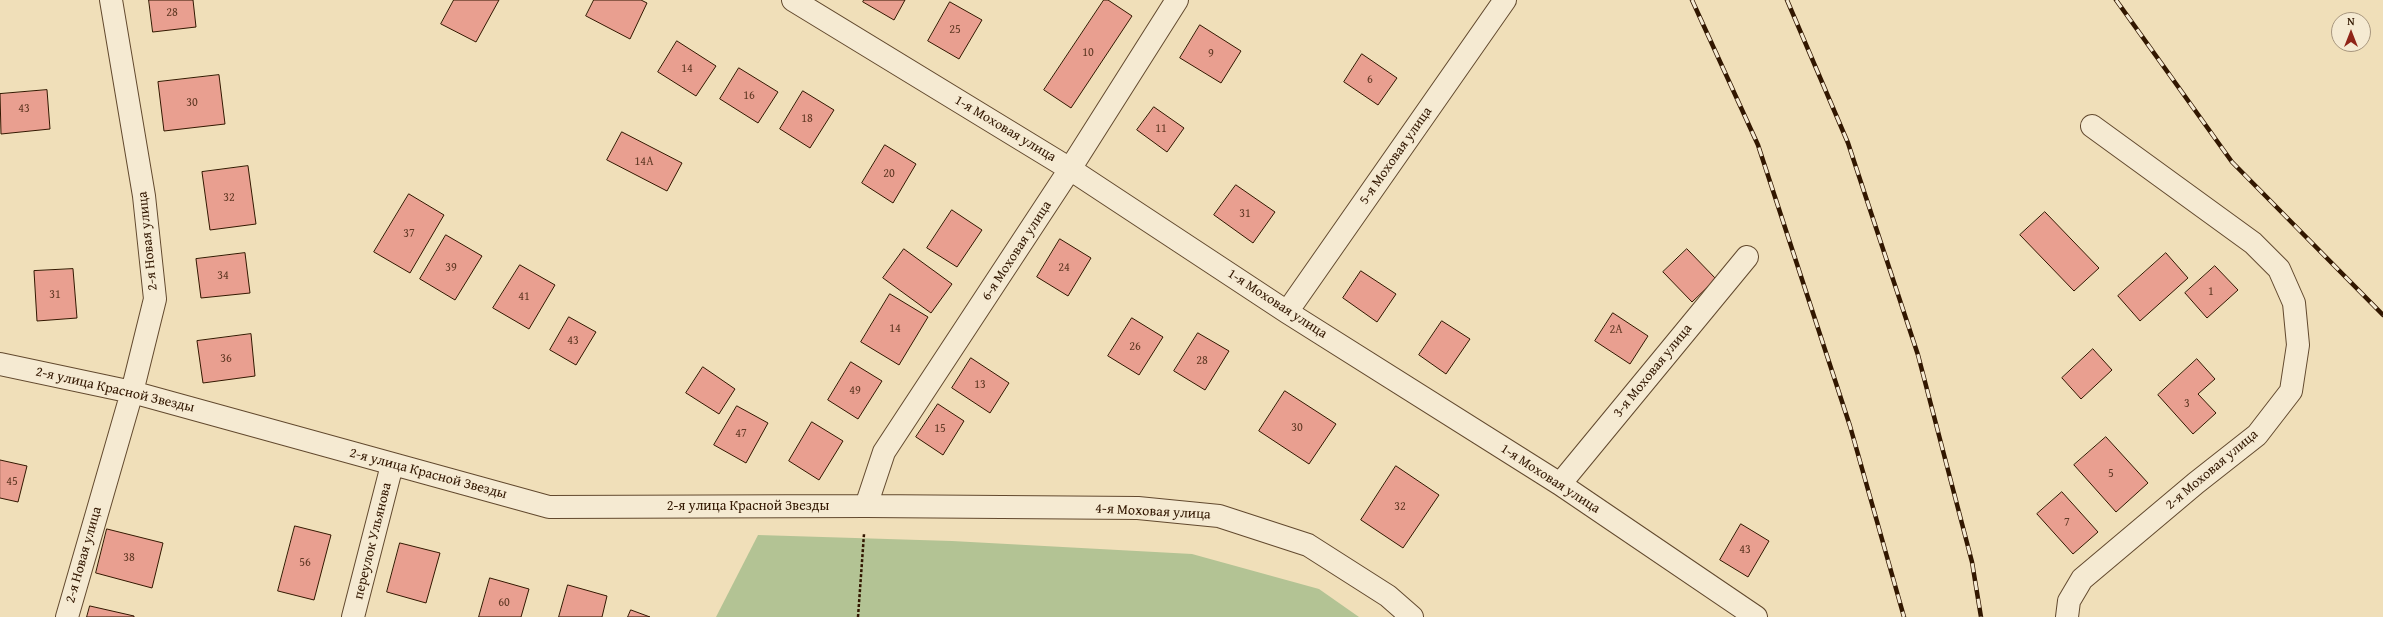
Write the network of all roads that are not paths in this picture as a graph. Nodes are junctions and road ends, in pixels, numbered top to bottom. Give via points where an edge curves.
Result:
1 (111, 0) edge
2 (1177, 0) edge
3 (1504, 0) edge
4 (802, 2) edge
5 (2092, 126) dead end
6 (1070, 169) junction
7 (1747, 257) dead end
8 (1286, 312) junction
9 (0, 364) edge
10 (132, 392) junction
11 (392, 465) junction
12 (1560, 484) junction
13 (866, 506) junction
14 (66, 617) edge
15 (353, 617) edge
16 (1412, 617) edge
17 (1756, 617) edge
18 (2067, 617) edge

1 - 10 street, 2-я Новая улица via 144,196 155,299
2 - 6 street, 6-я Моховая улица
3 - 8 street, 5-я Моховая улица
4 - 6 street, 1-я Моховая улица
5 - 18 street, 2-я Моховая улица via 2253,243 2279,269 2294,303 2298,344 2291,391 2257,435 2082,579 2069,601
6 - 8 street, 1-я Моховая улица
6 - 13 street, 6-я Моховая улица via 884,452
7 - 12 street, 3-я Моховая улица
8 - 12 street, 1-я Моховая улица
9 - 10 street, 2-я улица Красной Звезды
10 - 11 street, 2-я улица Красной Звезды
10 - 14 street, 2-я Новая улица
11 - 13 street, 2-я улица Красной Звезды via 549,507
11 - 15 street, переулок Ульянова
12 - 17 street, 1-я Моховая улица
13 - 16 street, 4-я Моховая улица via 1138,508 1219,516 1308,545 1388,596

